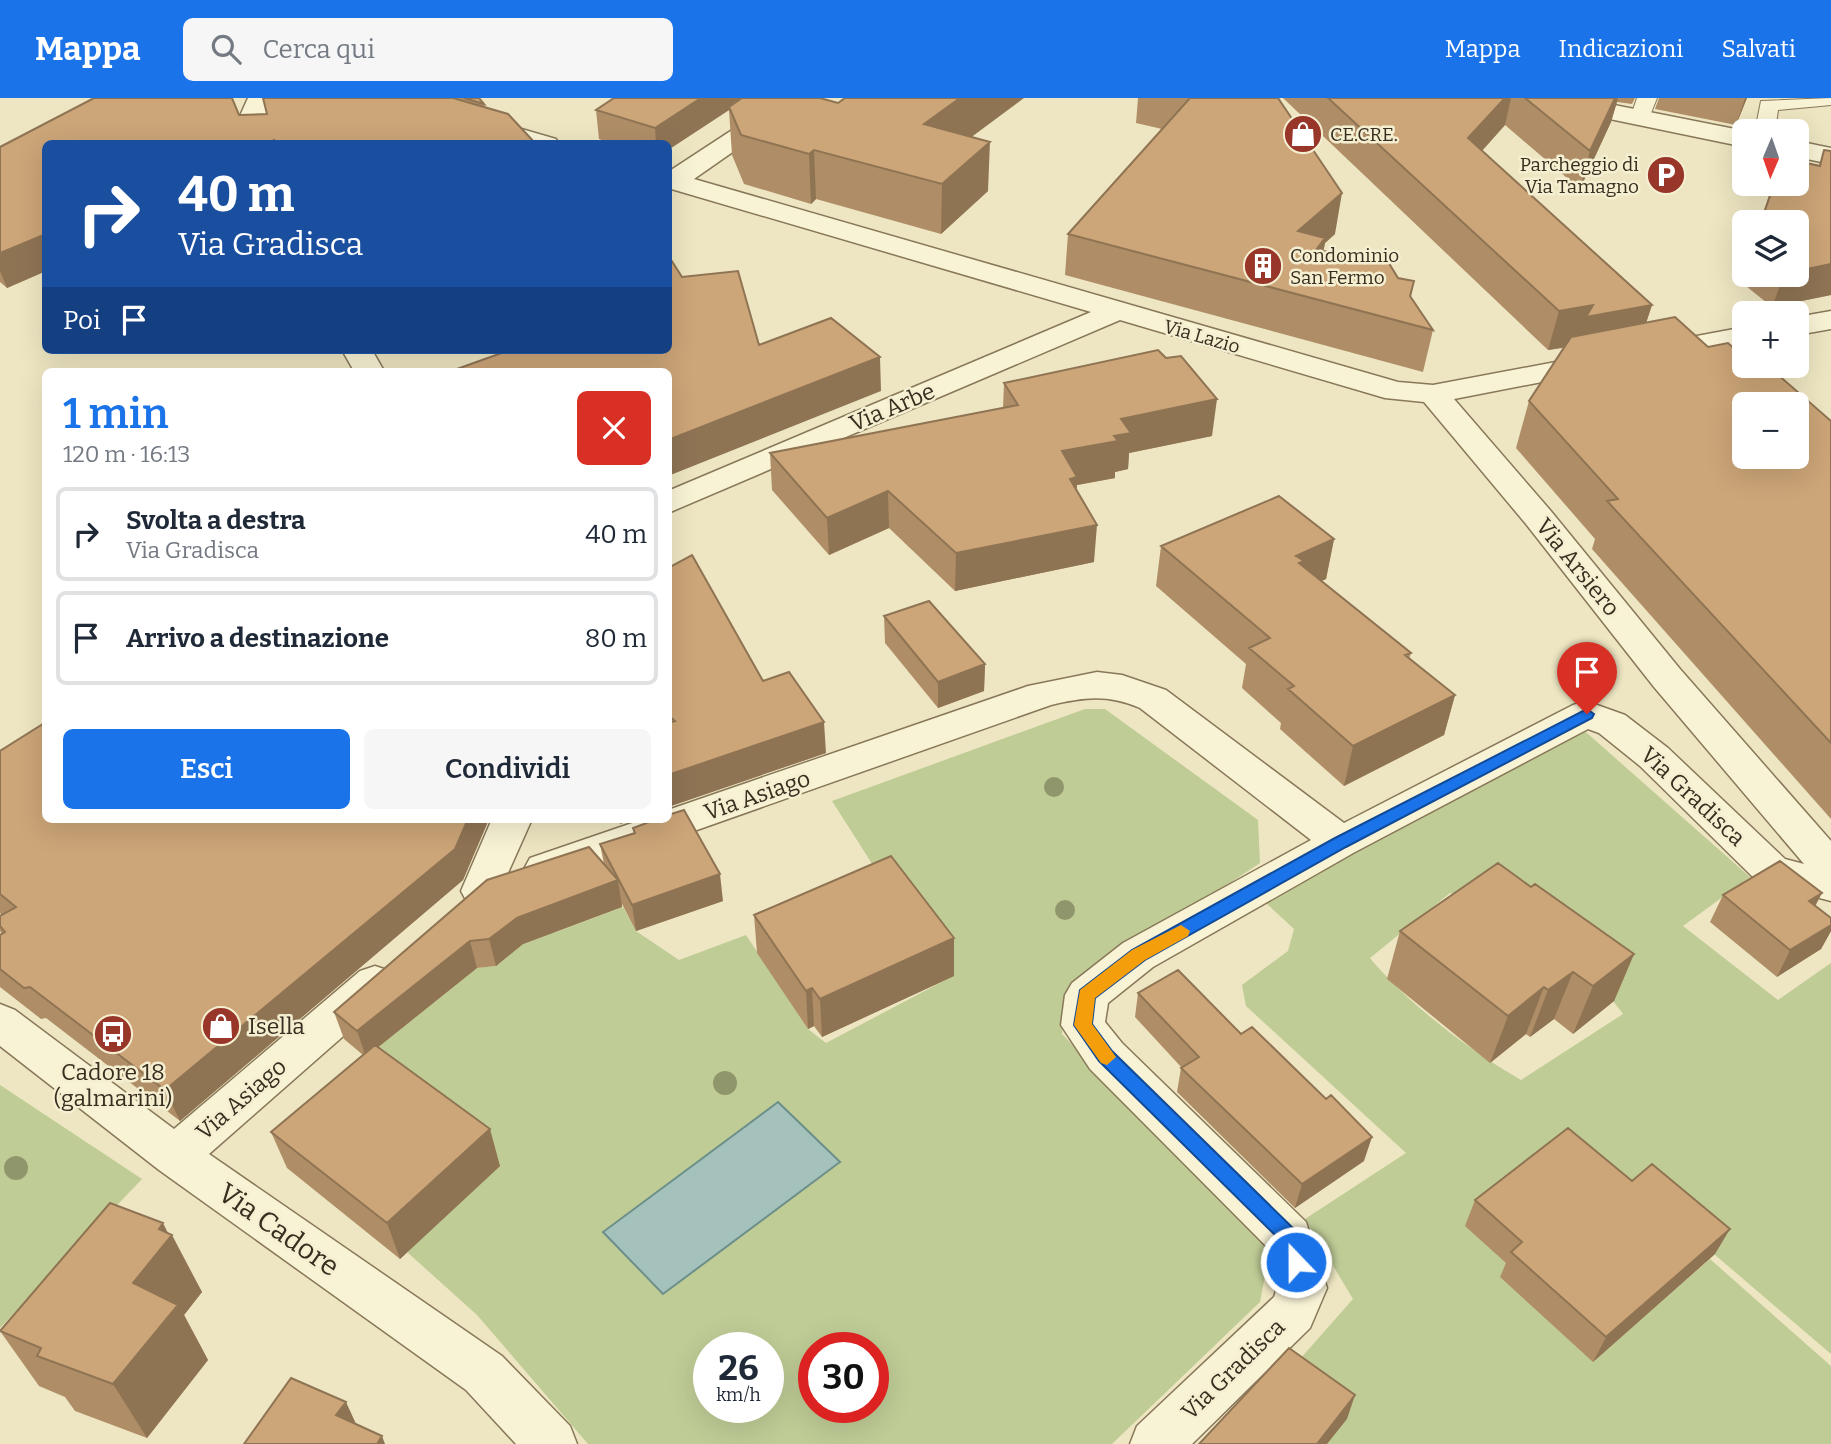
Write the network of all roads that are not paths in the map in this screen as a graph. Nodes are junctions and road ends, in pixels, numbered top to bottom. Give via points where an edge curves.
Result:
1 (262, 98) edge
2 (388, 98) edge
3 (799, 98) edge
4 (1542, 98) edge
5 (1831, 99) edge
6 (1643, 108) edge
7 (1766, 119) edge
8 (1732, 135) edge
9 (259, 140) edge
10 (533, 140) edge
11 (1810, 152) edge
12 (1831, 156) edge
13 (672, 179) edge
14 (672, 180) edge
15 (1117, 311) junction
16 (1831, 320) edge
17 (1809, 324) edge
18 (1732, 338) edge
19 (1433, 394) junction
20 (672, 501) edge
21 (510, 823) edge
22 (1340, 842) junction
23 (1831, 868) edge
24 (1831, 886) edge
25 (405, 957) edge
26 (0, 1022) edge
27 (175, 1156) junction
28 (551, 1444) edge
29 (1156, 1444) edge

1 - 9 street via 252,118
2 - 10 street
3 - 13 street
4 - 6 street
5 - 7 lane via 1768,105
6 - 8 street
11 - 12 street
14 - 15 street, Via Lazio
15 - 19 street, Via Lazio via 1396,391
15 - 20 street, Via Arbe
16 - 17 street
18 - 19 street, Via Lazio
19 - 23 street, Via Arsiero
21 - 22 street, Via Asiago via 467,904 1041,695 1096,682 1126,686 1153,699
22 - 24 street, Via Gradisca via 1587,714 1612,724 1654,757 1772,871
22 - 29 street, Via Gradisca via 1138,955 1087,995 1083,1025 1106,1056 1289,1237 1302,1288 1292,1312
25 - 27 street, Via Asiago
26 - 27 street, Via Cadore
27 - 28 street, Via Cadore via 484,1373

